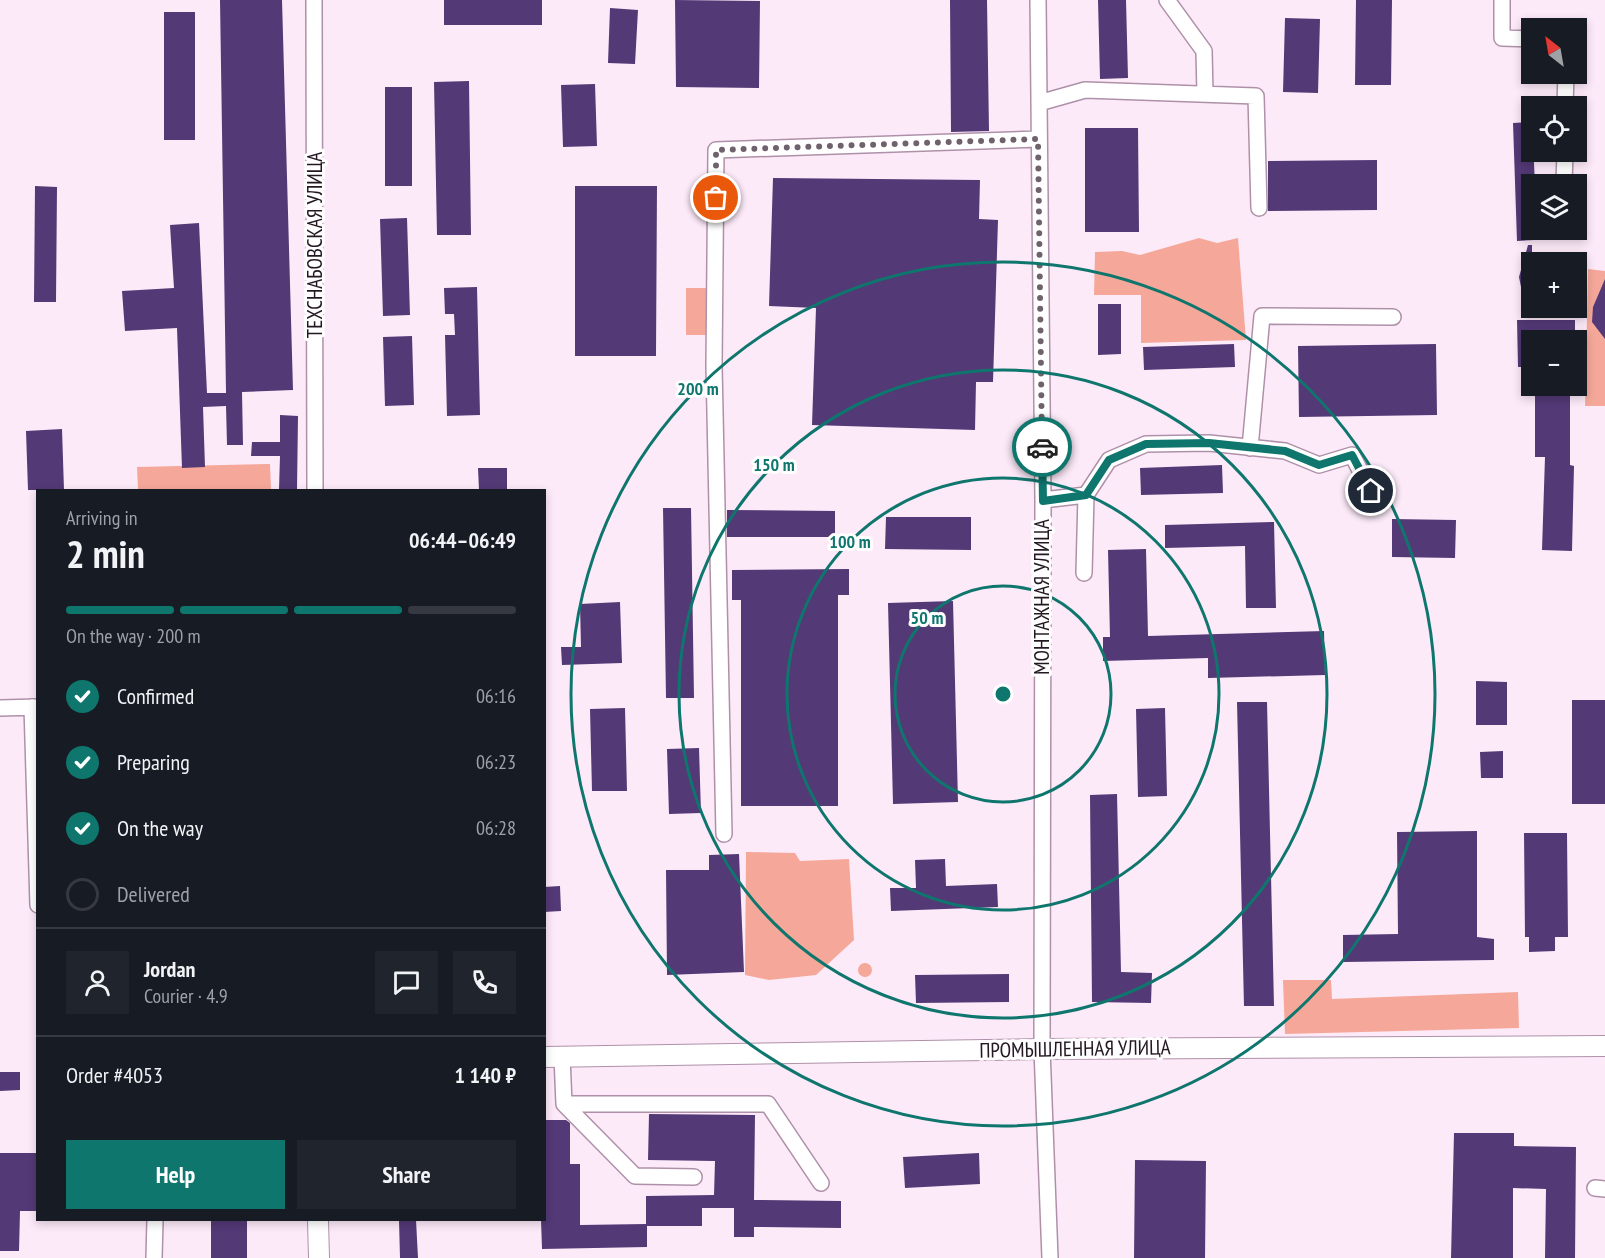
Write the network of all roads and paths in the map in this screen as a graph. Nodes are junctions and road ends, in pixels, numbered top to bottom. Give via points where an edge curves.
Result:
1 (314, 0) edge
2 (1038, 0) edge
3 (1167, 0) edge
4 (1502, 0) edge
5 (1521, 39) edge
6 (1205, 94) junction
7 (1039, 103) junction
8 (1038, 139) junction
9 (1259, 208) dead end
10 (1393, 317) dead end
11 (1250, 448) junction
12 (315, 489) edge
13 (1371, 491) dead end
14 (1086, 495) junction
15 (1043, 501) junction
16 (1084, 573) dead end
17 (35, 707) edge
18 (0, 708) edge
19 (36, 773) edge
20 (724, 834) dead end
21 (1605, 1046) edge
22 (1042, 1049) junction
23 (553, 1057) edge
24 (564, 1104) junction
25 (694, 1177) dead end
26 (821, 1183) dead end
27 (155, 1221) edge
28 (318, 1221) edge
29 (154, 1258) edge
30 (319, 1258) edge
31 (1050, 1258) edge

1 - 12 street, ТЕХСНАБОВСКАЯ УЛИЦА
2 - 7 street, МОНТАЖНАЯ УЛИЦА
3 - 6 street via 1204,51
4 - 5 street via 1502,38
6 - 7 street via 1085,90
6 - 9 street via 1256,96
7 - 8 street, МОНТАЖНАЯ УЛИЦА
8 - 15 street, МОНТАЖНАЯ УЛИЦА
8 - 20 street via 716,150 714,366
10 - 11 street via 1262,316
11 - 13 street via 1285,451 1319,465 1352,455
11 - 14 street via 1209,443 1146,444 1109,460
14 - 15 street
14 - 16 street
15 - 22 street, МОНТАЖНАЯ УЛИЦА
17 - 18 street
17 - 19 street
21 - 22 main road, ПРОМЫШЛЕННАЯ УЛИЦА
22 - 23 main road, ПРОМЫШЛЕННАЯ УЛИЦА
22 - 31 street, МОНТАЖНАЯ УЛИЦА
23 - 24 street
24 - 25 street via 635,1176
24 - 26 street via 768,1104
27 - 29 street
28 - 30 main road

